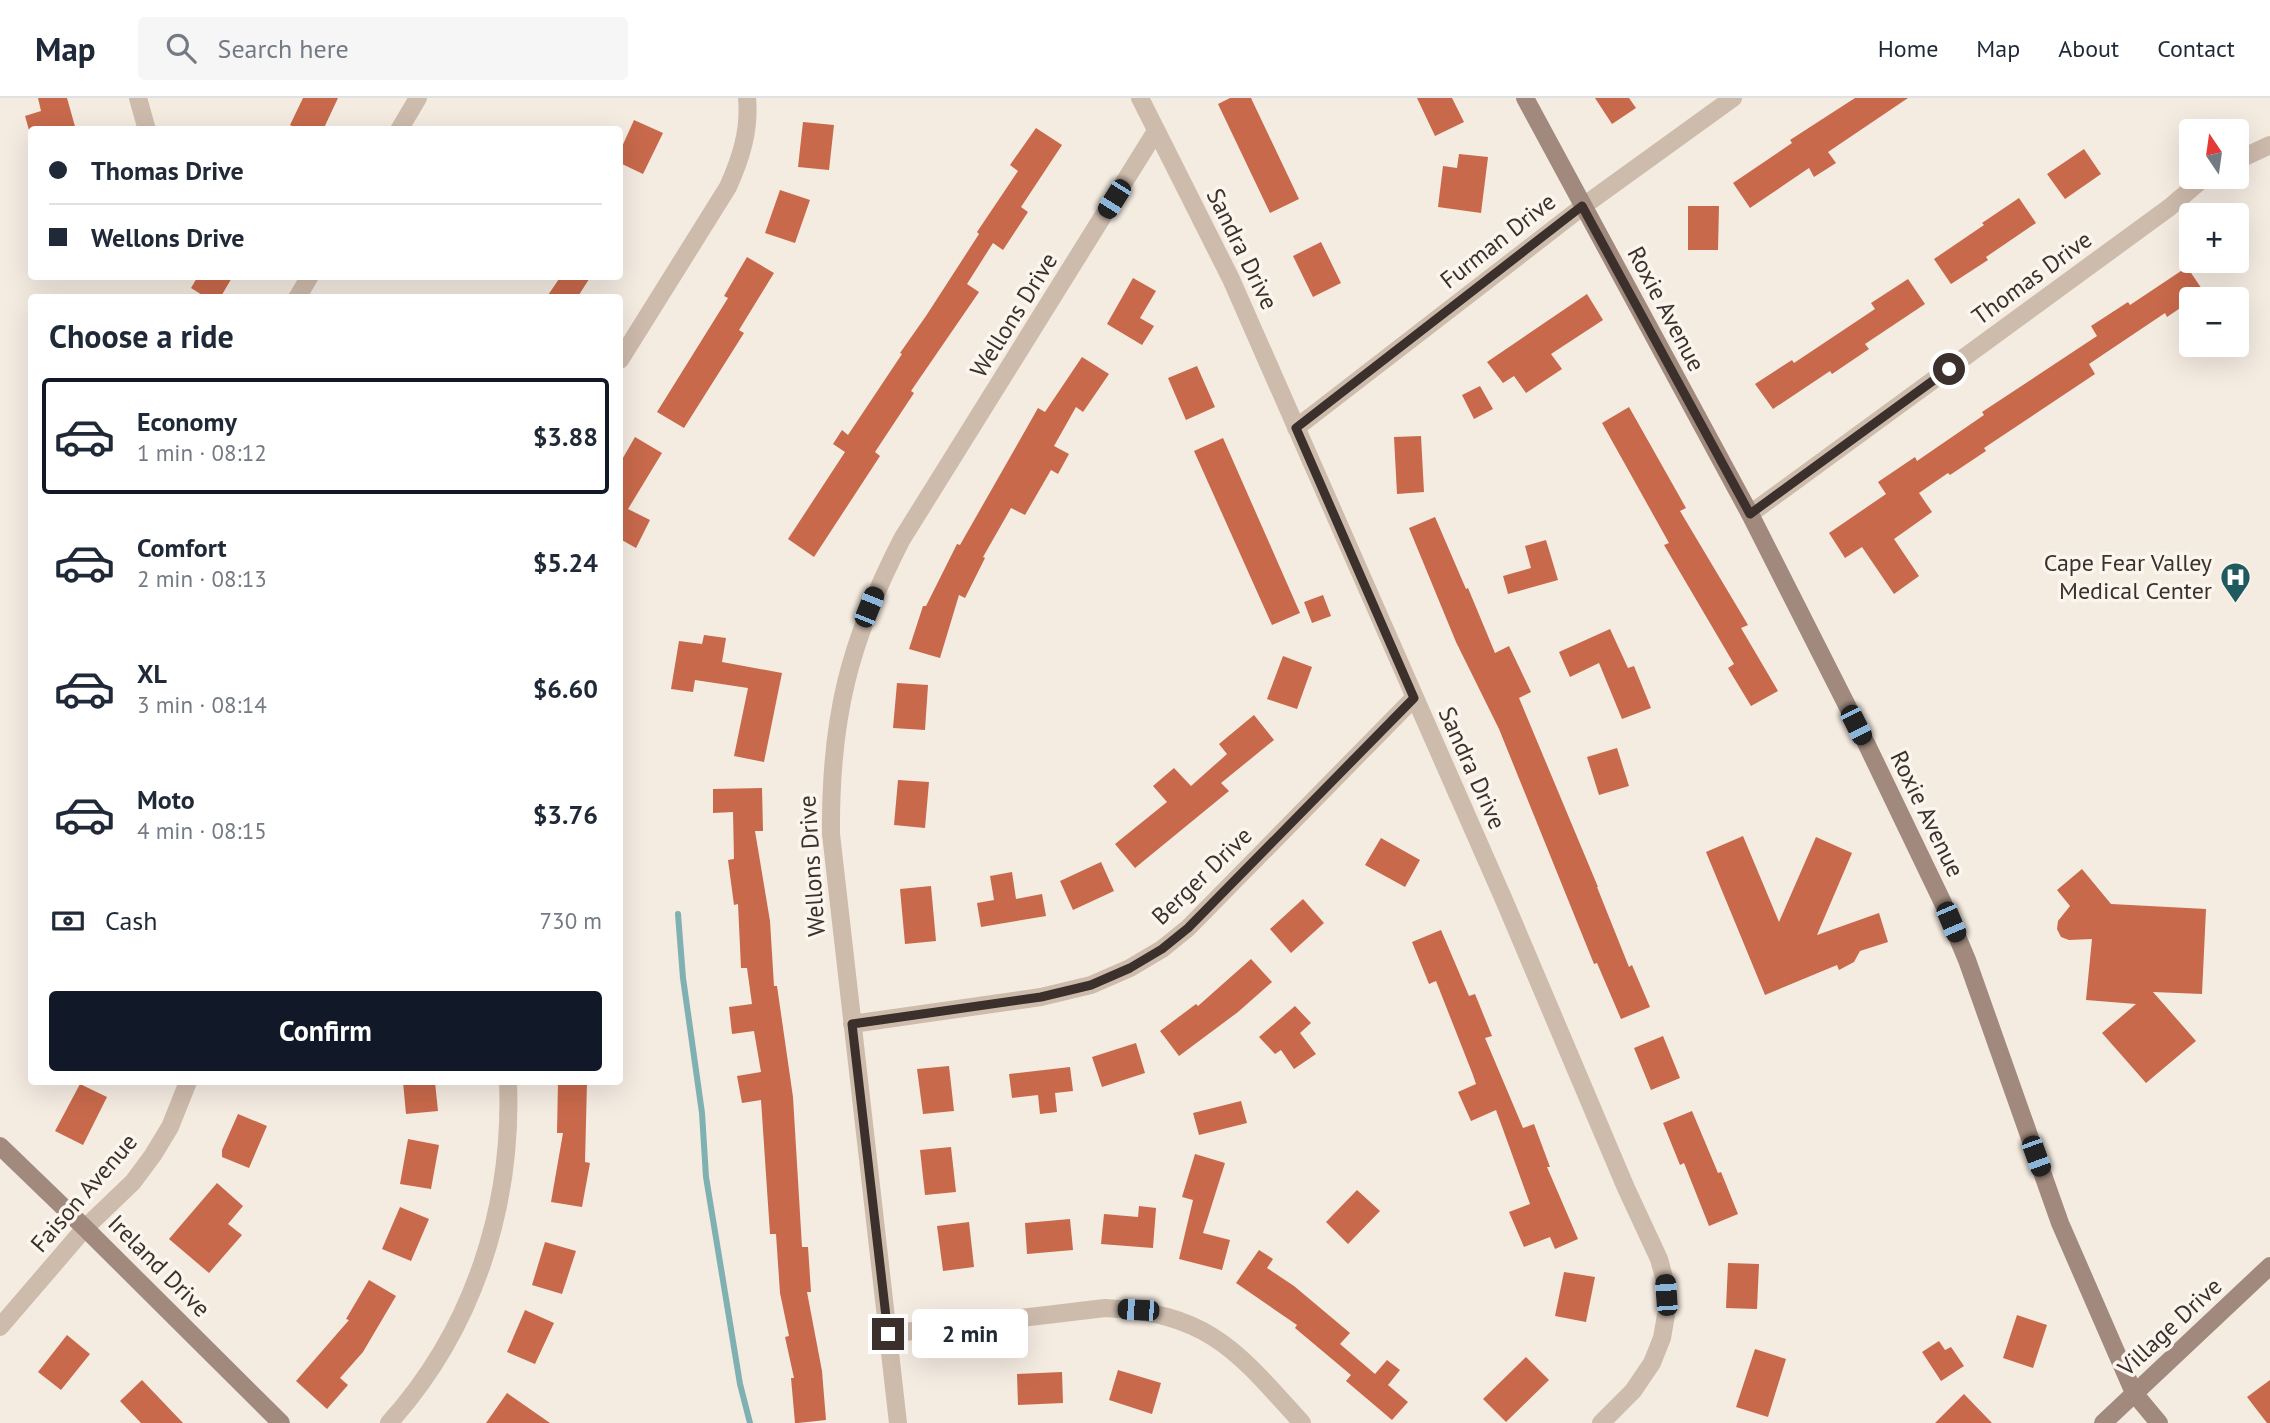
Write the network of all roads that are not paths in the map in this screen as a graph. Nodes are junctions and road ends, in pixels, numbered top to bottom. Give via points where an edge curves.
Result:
1 (138, 98) edge
2 (418, 98) edge
3 (747, 98) edge
4 (1140, 98) edge
5 (1525, 98) edge
6 (1732, 98) edge
7 (146, 126) edge
8 (401, 126) edge
9 (1156, 131) junction
10 (2270, 145) edge
11 (2249, 155) edge
12 (2191, 189) edge
13 (1582, 206) junction
14 (623, 355) edge
15 (1296, 428) junction
16 (1750, 514) junction
17 (1414, 698) junction
18 (852, 1024) junction
19 (187, 1085) edge
20 (508, 1085) edge
21 (0, 1146) edge
22 (85, 1228) junction
23 (2270, 1266) edge
24 (0, 1327) edge
25 (888, 1334) junction
26 (2134, 1393) junction
27 (281, 1423) edge
28 (389, 1423) edge
29 (898, 1423) edge
30 (1302, 1423) edge
31 (1601, 1423) edge
32 (2102, 1423) edge
33 (2159, 1423) edge

1 - 7 street
2 - 8 street
3 - 14 street via 747,134 728,187
4 - 9 street
5 - 13 street, Roxie Avenue
6 - 13 street, Furman Drive
9 - 15 street, Sandra Drive via 1231,279
9 - 18 street, Wellons Drive via 902,539 861,629 839,707 830,786
10 - 11 street
12 - 16 street, Thomas Drive
13 - 15 street, Furman Drive
13 - 16 street, Roxie Avenue
15 - 17 street, Sandra Drive
16 - 26 street, Roxie Avenue via 1943,903 2060,1223
17 - 18 street, Berger Drive via 1188,928 1130,968 1091,985 1041,997
17 - 31 street, Sandra Drive via 1665,1281 1667,1309 1652,1363 1621,1405
18 - 25 street, Wellons Drive
19 - 22 street, Faison Avenue via 153,1156 134,1182
20 - 28 street via 505,1165 481,1270 436,1364
21 - 22 street, Ireland Drive
22 - 24 street, Faison Avenue
22 - 27 street, Ireland Drive
23 - 26 street, Village Drive
25 - 29 street, Wellons Drive
25 - 30 street via 1105,1308 1149,1312 1201,1329 1229,1347
26 - 32 street, Village Drive
26 - 33 street, Roxie Avenue

